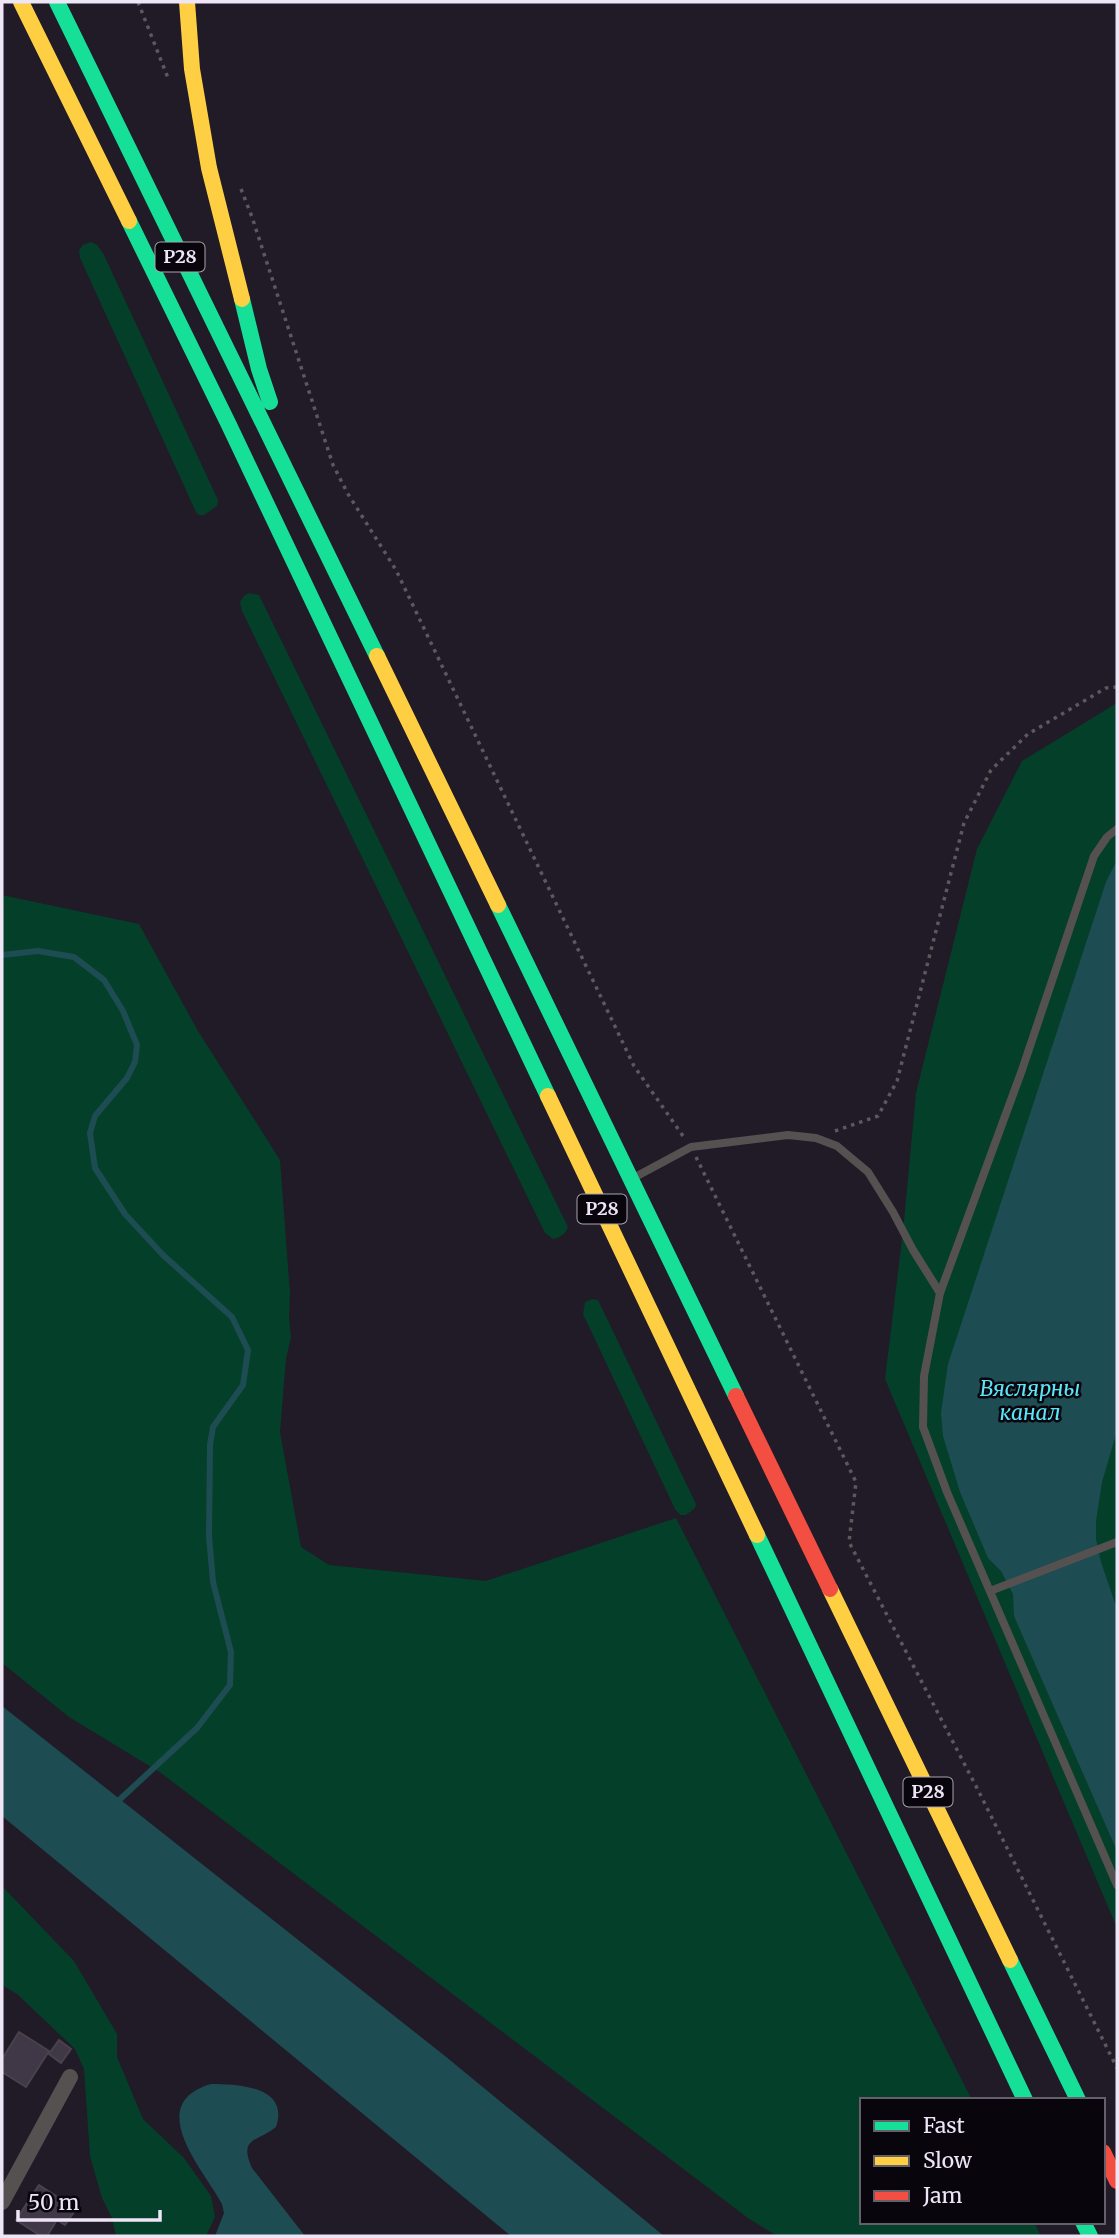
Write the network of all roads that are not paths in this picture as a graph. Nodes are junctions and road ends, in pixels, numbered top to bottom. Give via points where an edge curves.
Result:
1 (21, 2) edge
2 (57, 2) edge
3 (187, 2) edge
4 (307, 512) junction
5 (1117, 829) edge
6 (632, 1180) junction
7 (940, 1293) junction
8 (1117, 1542) edge
9 (993, 1590) junction
10 (1117, 1885) edge
11 (70, 2077) dead end
12 (1024, 2098) edge
13 (1077, 2098) edge
14 (1105, 2156) edge
15 (1117, 2181) edge
16 (2, 2202) edge

1 - 12 highway, Р28 via 241,450
2 - 4 highway, Р28
3 - 4 highway via 192,69 209,168 259,369
4 - 6 highway, Р28
5 - 7 lane via 1094,856
6 - 7 lane via 691,1147 788,1135 816,1138 837,1146 868,1172
6 - 13 highway, Р28
7 - 9 lane via 924,1376 923,1427 947,1492
8 - 9 lane
9 - 10 lane
11 - 16 street
14 - 15 highway

